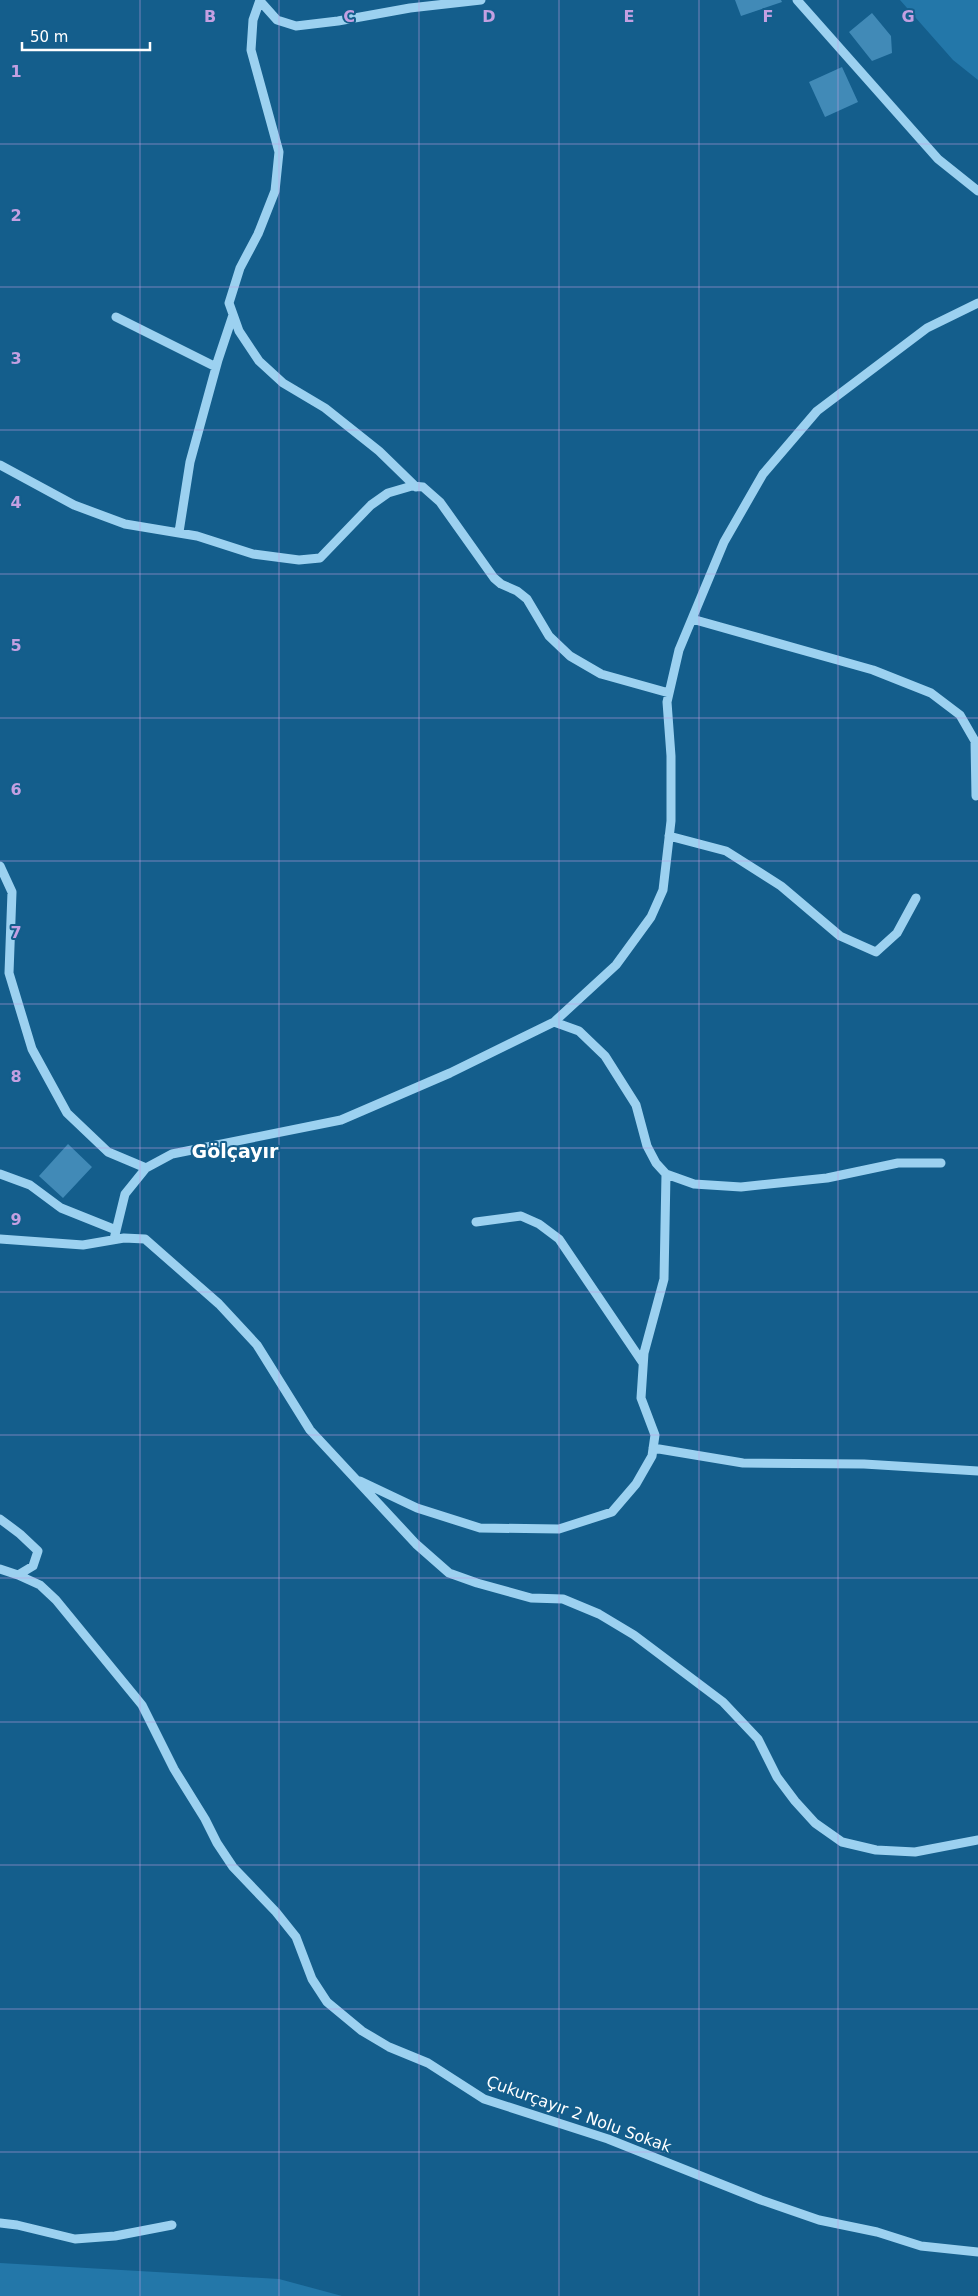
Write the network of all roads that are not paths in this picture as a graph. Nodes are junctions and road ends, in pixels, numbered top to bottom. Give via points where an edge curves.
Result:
1 (260, 0) edge
2 (481, 0) edge
3 (797, 0) edge
4 (978, 191) edge
5 (978, 303) edge
6 (233, 315) junction
7 (116, 317) dead end
8 (216, 367) junction
9 (0, 465) edge
10 (416, 487) junction
11 (179, 532) junction
12 (692, 619) junction
13 (669, 693) junction
14 (976, 796) dead end
15 (669, 836) junction
16 (0, 866) edge
17 (916, 898) dead end
18 (554, 1022) junction
19 (941, 1163) dead end
20 (146, 1168) junction
21 (0, 1174) edge
22 (666, 1174) junction
23 (476, 1222) dead end
24 (115, 1235) junction
25 (0, 1240) edge
26 (643, 1363) junction
27 (653, 1448) junction
28 (978, 1471) edge
29 (355, 1478) junction
30 (0, 1520) edge
31 (0, 1569) edge
32 (18, 1575) junction
33 (978, 1840) edge
34 (0, 2223) edge
35 (172, 2225) dead end
36 (978, 2252) edge

1 - 2 street via 277,20 296,26
1 - 6 street via 253,20 251,50 279,152 274,192 258,234 240,268 229,304
3 - 4 street via 938,159
5 - 12 street via 927,328 817,411 763,474 724,542
6 - 8 street
6 - 10 street via 239,331 259,361 282,383 325,408
7 - 8 street
8 - 11 street via 190,462
9 - 11 street via 74,505 126,524
10 - 11 street via 388,493 371,505 320,558 299,560 253,554
10 - 13 street via 423,487 440,502 494,578 527,599 549,636 570,656 601,674
12 - 13 street via 679,650
12 - 14 street via 873,670 931,692 960,715 975,741
13 - 15 street
15 - 17 street via 726,851 781,886 840,936 876,952 897,933
15 - 18 street via 663,890 650,917 616,965
16 - 20 street via 12,892 9,973 32,1049 67,1113 108,1152
18 - 20 street via 450,1073 341,1120 172,1154
18 - 22 street via 578,1031 605,1056 636,1105 647,1146
19 - 22 street via 898,1163 827,1178 741,1186 694,1184
20 - 24 street via 125,1194
21 - 24 street via 30,1185 61,1208
22 - 26 street via 664,1279
23 - 26 street via 521,1216 559,1238
24 - 25 street via 82,1245
24 - 29 street via 145,1239 219,1304 257,1345 310,1430
26 - 27 street via 641,1398 655,1435
27 - 28 street via 743,1463 864,1464
27 - 29 street via 652,1456 636,1484 612,1512 559,1529 480,1528 417,1508
29 - 33 street via 416,1544 449,1572 531,1598 562,1598 606,1618 678,1666 729,1708 758,1740 777,1777 795,1801 815,1823 842,1842 876,1850 915,1852
30 - 32 street via 38,1551 33,1566
31 - 32 street, Çukurçayır 2 Nolu Sokak
32 - 36 street, Çukurçayır 2 Nolu Sokak via 40,1585 56,1600 142,1705 217,1844 233,1867 296,1937 312,1979 327,2002 362,2031 389,2047 428,2063 484,2099 608,2139 762,2200 819,2220 877,2232 921,2246
34 - 35 street via 75,2239 115,2236

